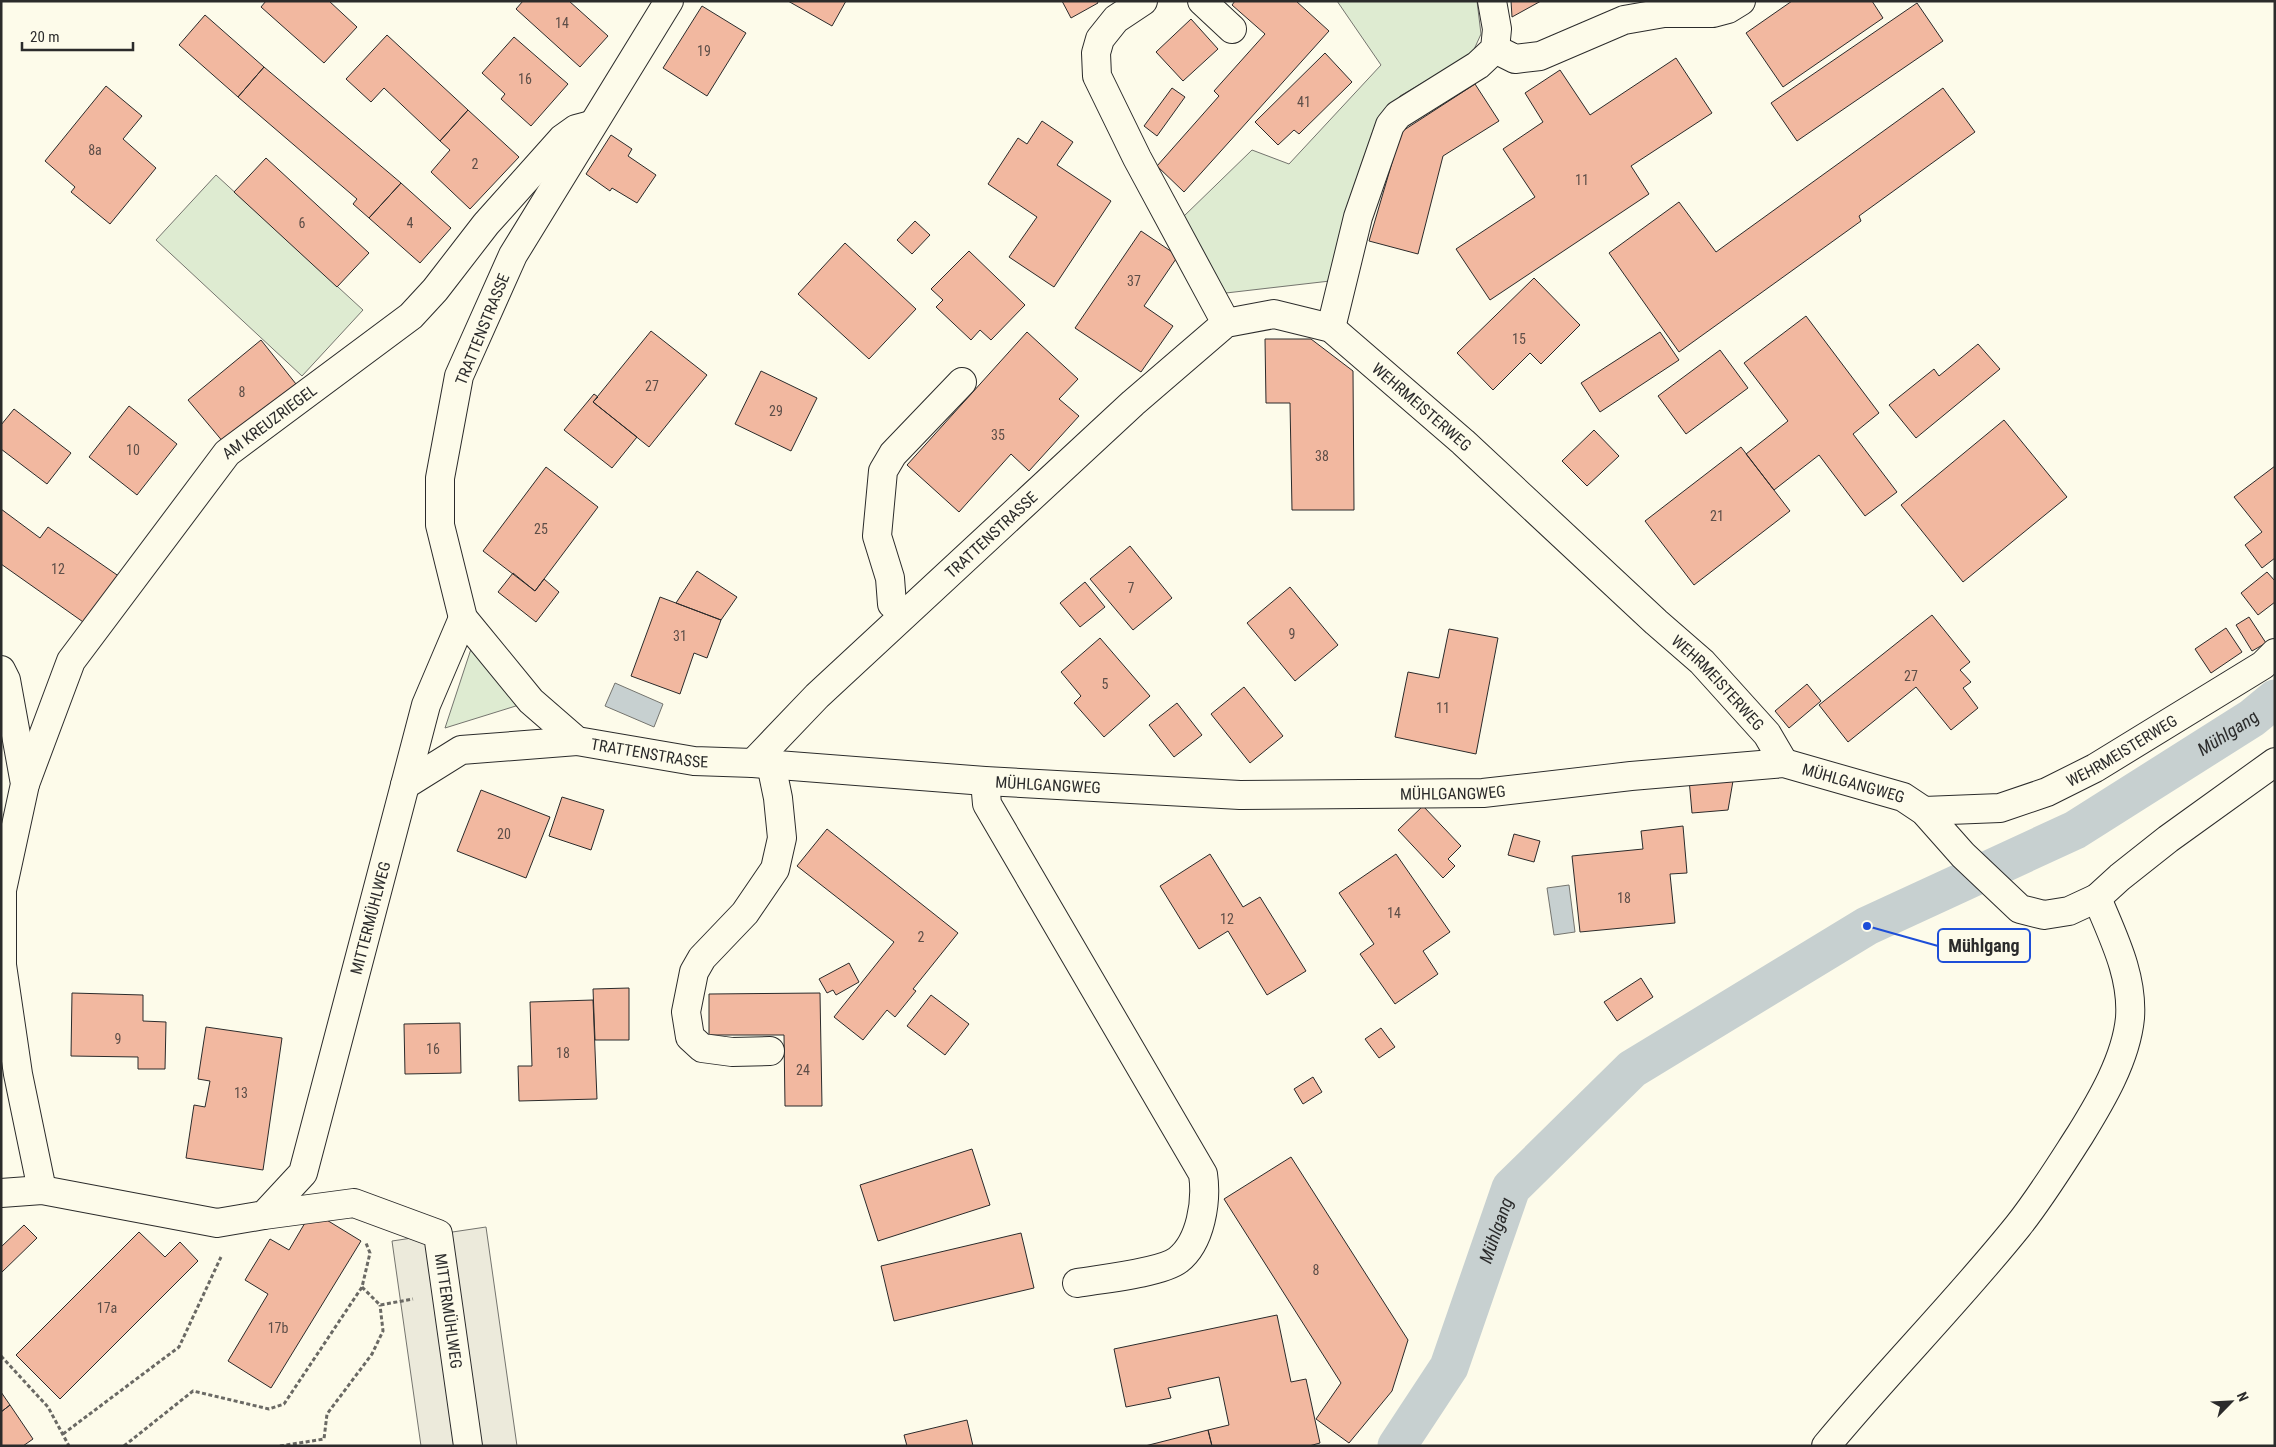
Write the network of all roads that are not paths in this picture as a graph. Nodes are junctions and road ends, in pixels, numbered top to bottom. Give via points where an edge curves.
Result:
1 (669, 1) edge
2 (1142, 1) edge
3 (1202, 1) edge
4 (1492, 1) edge
5 (1742, 1) edge
6 (1232, 29) dead end
7 (1495, 49) junction
8 (592, 124) junction
9 (1226, 323) junction
10 (1331, 328) junction
11 (962, 382) dead end
12 (904, 614) junction
13 (463, 618) junction
14 (2275, 653) edge
15 (1, 670) edge
16 (577, 742) junction
17 (2275, 762) edge
18 (762, 763) junction
19 (1784, 763) junction
20 (985, 781) junction
21 (26, 784) junction
22 (405, 785) junction
23 (1924, 811) junction
24 (2097, 898) junction
25 (770, 1051) dead end
26 (42, 1190) junction
27 (1, 1192) edge
28 (251, 1217) junction
29 (1077, 1283) dead end
30 (468, 1446) edge
31 (1826, 1446) edge

1 - 8 street, TRATTENSTRASSE
2 - 9 street via 1116,19 1100,39 1096,53 1097,76 1137,158
3 - 6 street
4 - 7 street via 1497,29
5 - 7 street via 1712,13 1664,13 1624,20 1540,56 1514,59
7 - 10 street via 1478,65 1398,115 1390,125 1358,217
8 - 13 street, TRATTENSTRASSE via 512,256 459,376 440,478 440,525
8 - 21 street, AM KREUZRIEGEL via 576,129 562,139 486,224 411,316 227,453 71,661
9 - 10 street, TRATTENSTRASSE via 1274,314
9 - 12 street, TRATTENSTRASSE via 1133,402
10 - 19 street, WEHRMEISTERWEG via 1463,442 1702,662 1767,734
11 - 12 street via 893,454 883,471 877,536 890,578 892,604
12 - 18 street, TRATTENSTRASSE via 817,696
13 - 16 street, TRATTENSTRASSE via 531,701
13 - 22 street, MITTERMÜHLWEG via 426,705
14 - 23 street, WEHRMEISTERWEG via 2263,665 2095,768 2047,792 2000,808
15 - 21 street via 6,680
16 - 18 street, TRATTENSTRASSE via 694,761
16 - 22 street via 461,750
17 - 24 street, MÜHLGANGWEG via 2168,839
18 - 20 street, MÜHLGANGWEG
18 - 25 street via 778,798 782,838 775,869 744,913 702,958 694,972 686,1012 690,1037 702,1048 732,1052
19 - 20 street, MÜHLGANGWEG via 1484,792 1240,794
19 - 23 street, MÜHLGANGWEG via 1903,797
20 - 29 street via 987,804 1203,1174 1206,1193 1202,1216 1190,1247 1178,1260 1160,1268
21 - 26 street, AM KREUZRIEGEL via 2,890 2,965 18,1074
22 - 28 street, MITTERMÜHLWEG via 303,1174
23 - 24 street, MÜHLGANGWEG via 1963,855 2020,909 2044,915 2069,911
24 - 31 street via 2126,968 2130,1018 2119,1061 2104,1096 2018,1226
26 - 27 street, MITTERMÜHLWEG
26 - 28 street, MITTERMÜHLWEG via 217,1222
28 - 30 street, MITTERMÜHLWEG via 354,1203 438,1234

